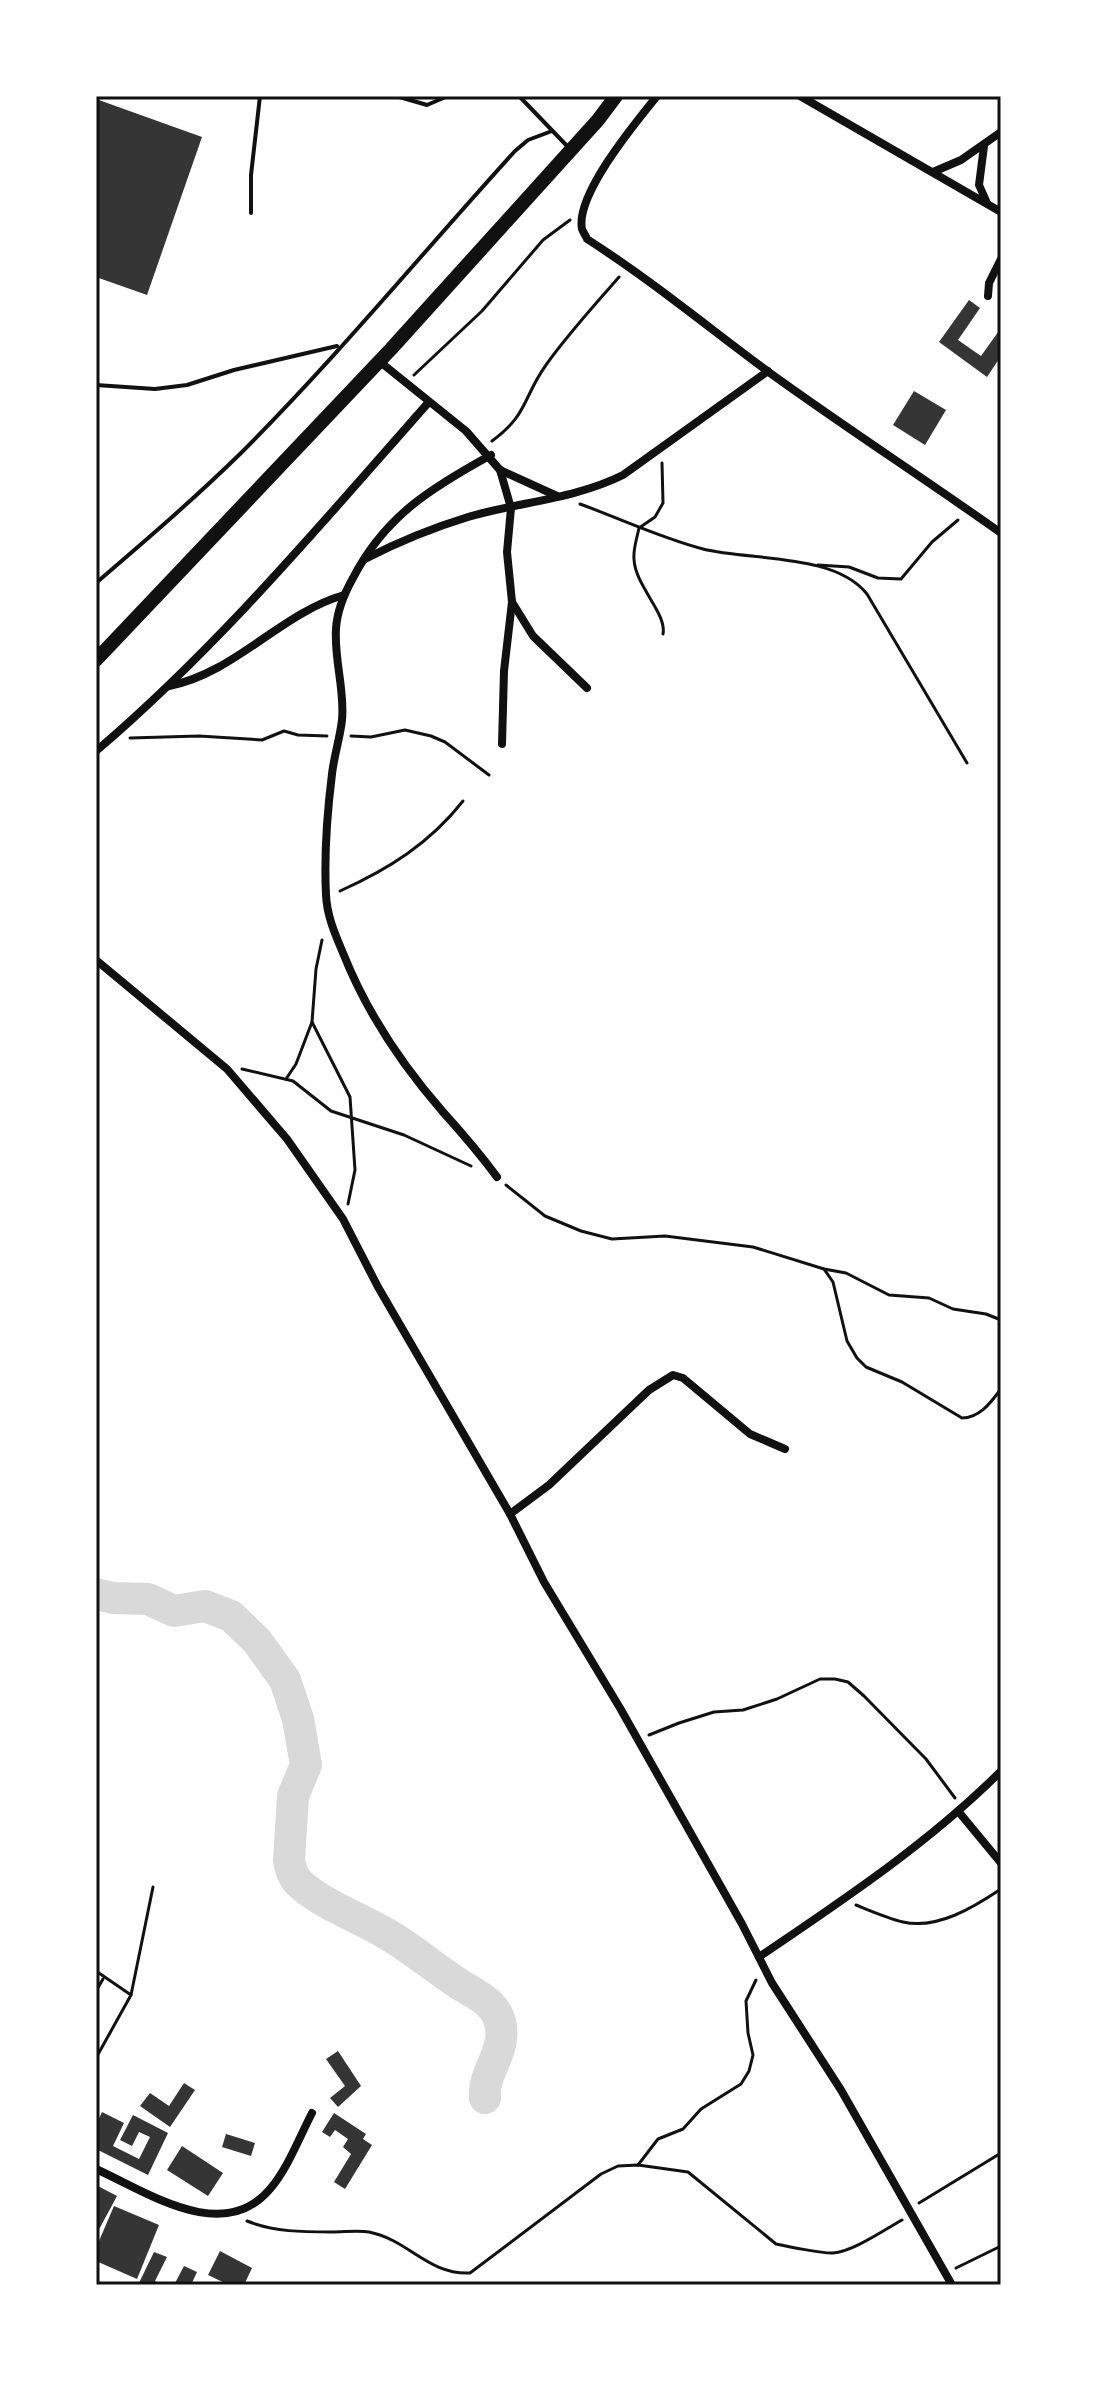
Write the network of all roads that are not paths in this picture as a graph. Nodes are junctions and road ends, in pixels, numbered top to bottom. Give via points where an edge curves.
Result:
1 (260, 96) edge
2 (396, 96) edge
3 (448, 96) edge
4 (519, 96) edge
5 (616, 96) edge
6 (657, 96) edge
7 (800, 96) edge
8 (552, 131) junction
9 (1001, 132) edge
10 (984, 146) junction
11 (571, 150) junction
12 (933, 172) junction
13 (987, 203) junction
14 (1001, 212) edge
15 (251, 213) dead end
16 (1001, 259) edge
17 (988, 296) dead end
18 (340, 346) junction
19 (379, 361) junction
20 (768, 371) junction
21 (96, 385) edge
22 (428, 403) junction
23 (491, 455) junction
24 (500, 470) junction
25 (558, 496) junction
26 (511, 508) junction
27 (1001, 533) edge
28 (362, 560) junction
29 (96, 583) edge
30 (344, 595) junction
31 (512, 602) junction
32 (96, 660) edge
33 (169, 686) junction
34 (587, 688) dead end
35 (502, 744) dead end
36 (96, 751) edge
37 (96, 960) edge
38 (497, 1177) road end
39 (785, 1449) dead end
40 (510, 1514) junction
41 (1001, 1771) edge
42 (960, 1810) junction
43 (1001, 1863) edge
44 (759, 1957) junction
45 (312, 2113) dead end
46 (96, 2169) edge
47 (952, 2285) edge

1 - 15 lane
2 - 3 lane via 427,105
4 - 8 lane
5 - 11 highway
6 - 20 street via 595,180 581,229 587,239
7 - 12 street
8 - 11 lane
8 - 18 lane via 515,151
9 - 10 street
10 - 12 street
10 - 13 street via 979,185
11 - 19 highway
12 - 13 street
13 - 14 street
16 - 17 street
18 - 21 lane via 187,385
18 - 29 lane via 242,451
19 - 22 street
19 - 32 highway
20 - 25 street via 623,475 602,486
20 - 27 street
22 - 23 street
22 - 33 street via 288,562
23 - 24 street
23 - 28 street via 445,480 389,523
24 - 25 street
24 - 26 street
25 - 26 street
26 - 28 street via 438,528
26 - 31 street via 507,552
28 - 30 street
30 - 33 street via 320,602 204,676
30 - 38 street via 335,631 342,699 326,838 331,923 381,1029
31 - 34 street via 543,648
31 - 35 street
33 - 36 street
37 - 40 street via 227,1069 287,1139 343,1219
39 - 40 street via 750,1434 673,1375 649,1390 549,1485
40 - 44 street
41 - 42 street
42 - 43 street
42 - 44 street
44 - 47 street
45 - 46 street via 272,2188 256,2203 227,2213 199,2213 172,2204

